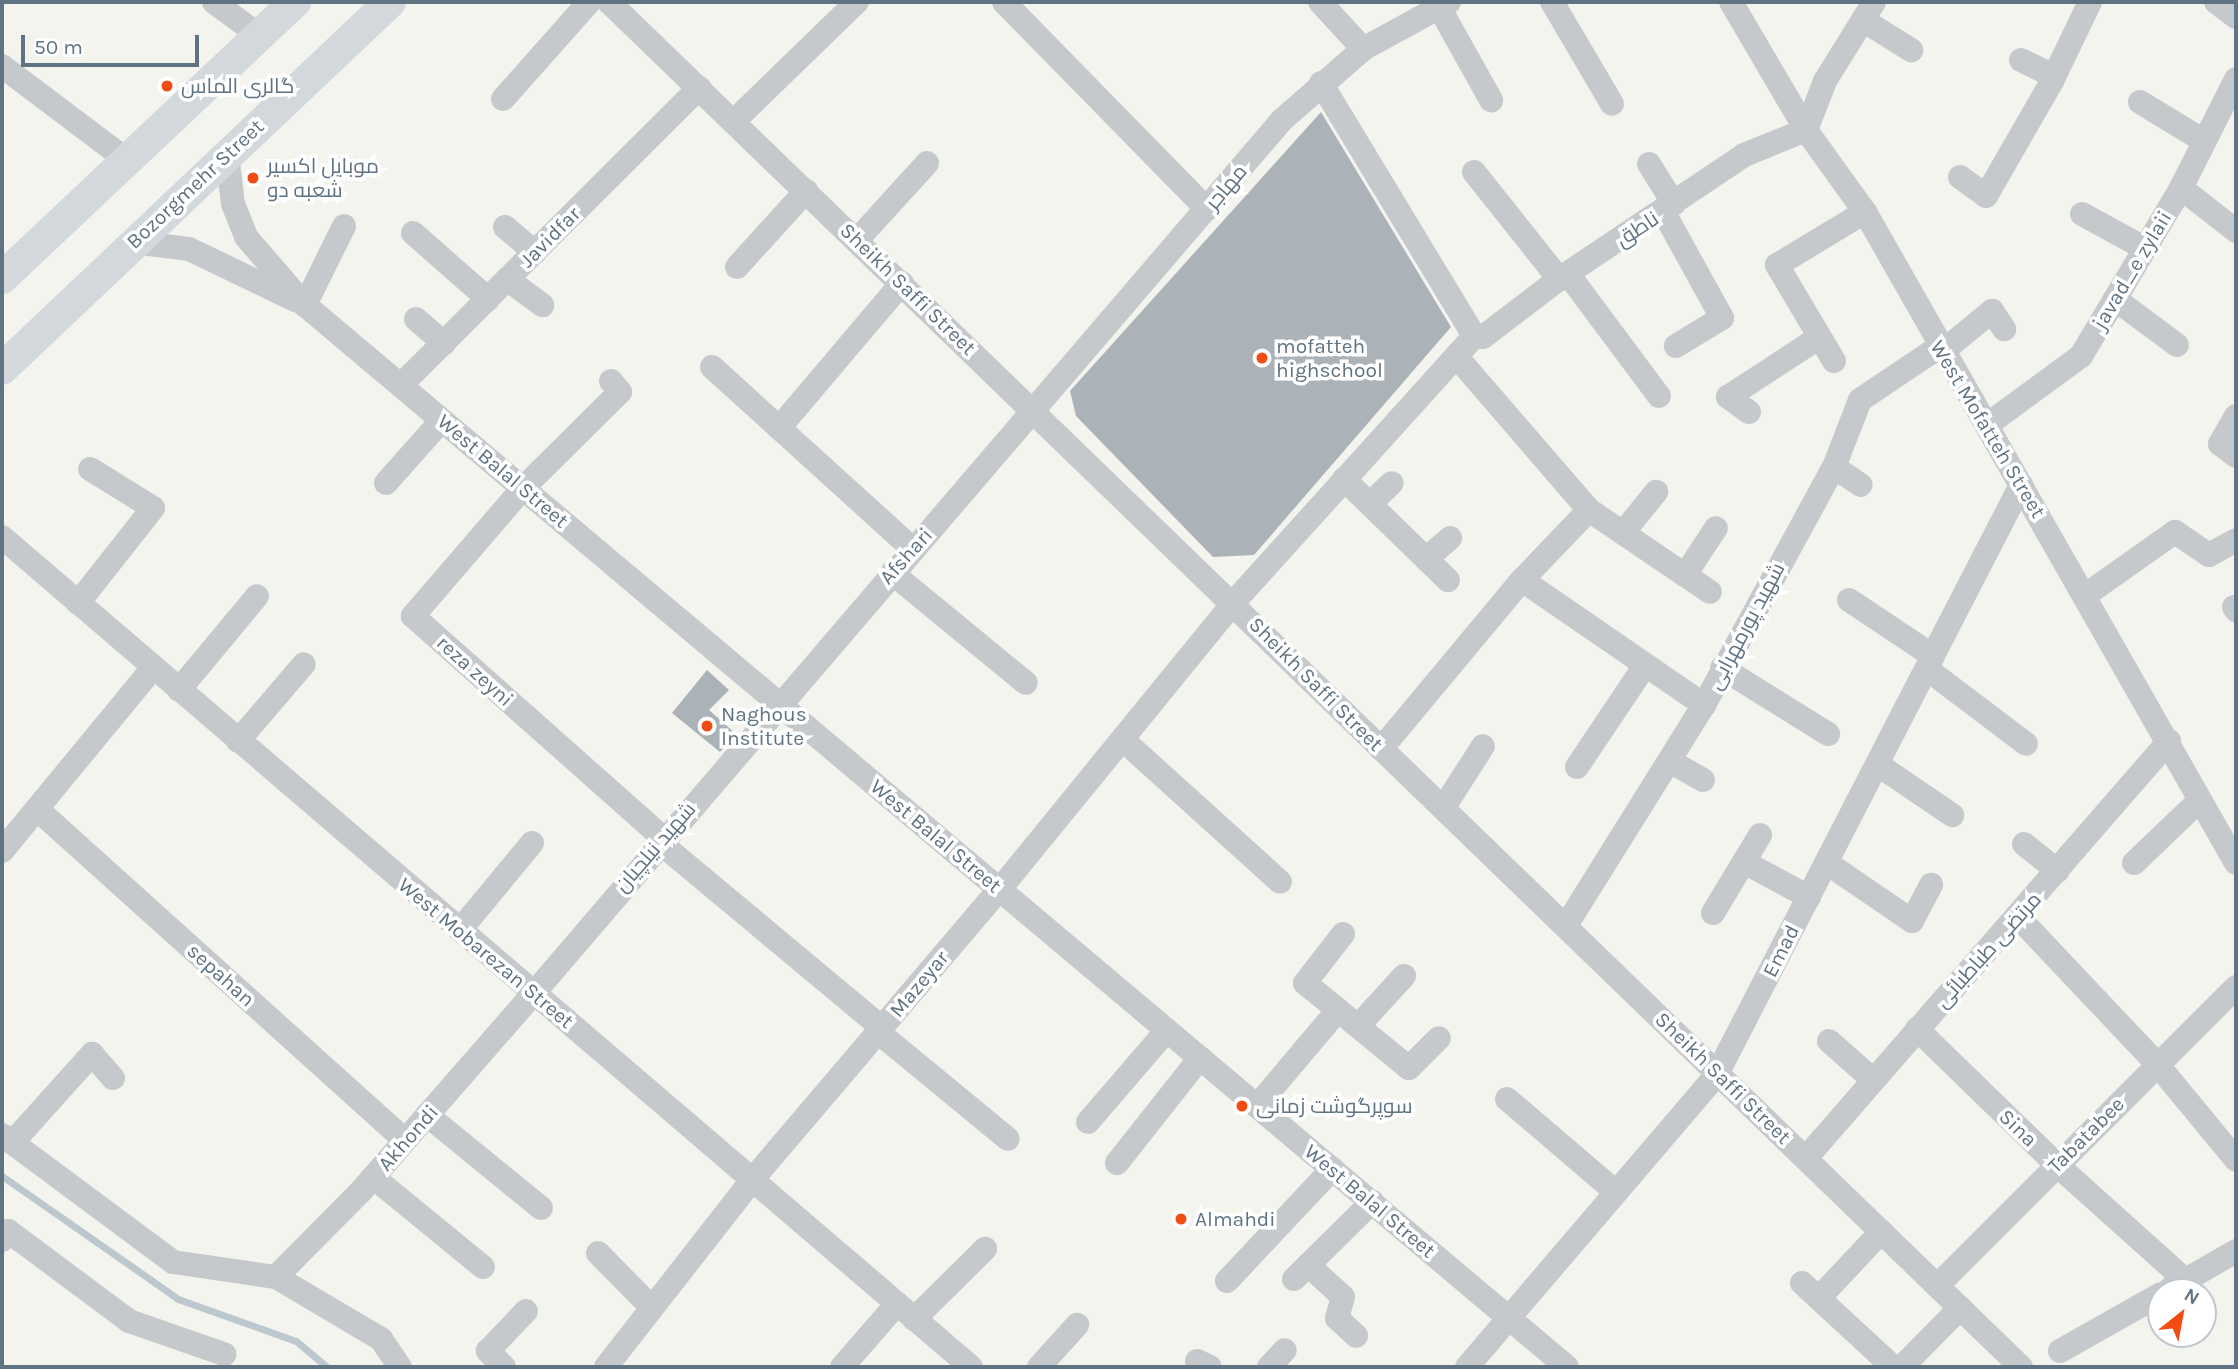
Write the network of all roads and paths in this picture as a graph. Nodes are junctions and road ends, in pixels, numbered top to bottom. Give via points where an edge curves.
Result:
1 (214, 2) edge
2 (295, 2) edge
3 (310, 2) edge
4 (390, 2) edge
5 (589, 2) edge
6 (609, 2) edge
7 (857, 2) edge
8 (1004, 2) edge
9 (1320, 2) edge
10 (1552, 2) edge
11 (1731, 2) edge
12 (2090, 2) edge
13 (2216, 2) edge
14 (1444, 4) edge
15 (1870, 7) edge
16 (2236, 17) edge
17 (260, 36) junction
18 (1363, 48) junction
19 (1911, 50) dead end
20 (2021, 60) dead end
21 (2, 66) edge
22 (2054, 76) junction
23 (2236, 79) edge
24 (1321, 83) junction
25 (699, 88) junction
26 (503, 99) dead end
27 (1491, 100) dead end
28 (2140, 102) dead end
29 (1612, 104) dead end
30 (2229, 111) edge
31 (734, 121) junction
32 (1806, 130) junction
33 (2204, 141) junction
34 (227, 154) junction
35 (128, 161) junction
36 (927, 163) dead end
37 (1649, 164) dead end
38 (1474, 172) dead end
39 (1960, 177) dead end
40 (2181, 188) junction
41 (806, 191) junction
42 (1669, 208) junction
43 (1208, 209) junction
44 (1865, 212) junction
45 (2081, 214) dead end
46 (344, 226) dead end
47 (505, 227) dead end
48 (2236, 231) edge
49 (413, 233) dead end
50 (857, 240) junction
51 (132, 242) junction
52 (2144, 248) junction
53 (534, 252) junction
54 (737, 268) dead end
55 (1564, 276) junction
56 (2, 278) edge
57 (507, 279) junction
58 (902, 283) junction
59 (2, 294) edge
60 (488, 299) junction
61 (2115, 299) junction
62 (305, 304) junction
63 (542, 304) dead end
64 (416, 319) dead end
65 (2004, 329) dead end
66 (1474, 336) junction
67 (1818, 338) junction
68 (444, 343) junction
69 (2177, 345) dead end
70 (1676, 346) dead end
71 (1940, 350) junction
72 (1455, 356) junction
73 (1833, 360) dead end
74 (712, 368) dead end
75 (2, 369) edge
76 (611, 381) dead end
77 (401, 385) junction
78 (1659, 396) dead end
79 (1032, 408) junction
80 (1749, 412) dead end
81 (2236, 416) edge
82 (442, 420) junction
83 (1987, 425) junction
84 (779, 428) junction
85 (2228, 450) edge
86 (1834, 467) junction
87 (90, 469) dead end
88 (1345, 479) junction
89 (386, 483) dead end
90 (1392, 483) dead end
91 (1861, 485) dead end
92 (2021, 485) junction
93 (523, 488) junction
94 (1656, 492) dead end
95 (1370, 504) junction
96 (1589, 510) junction
97 (1716, 527) dead end
98 (1623, 533) junction
99 (2, 537) edge
100 (1450, 538) dead end
101 (2236, 540) edge
102 (913, 549) junction
103 (1426, 559) junction
104 (892, 573) junction
105 (1685, 575) junction
106 (1448, 580) dead end
107 (1522, 580) junction
108 (1710, 592) dead end
109 (2087, 594) junction
110 (257, 596) dead end
111 (1849, 600) dead end
112 (1234, 602) junction
113 (78, 603) junction
114 (1930, 662) junction
115 (304, 664) dead end
116 (1644, 667) junction
117 (152, 668) junction
118 (1722, 668) junction
119 (1026, 683) dead end
120 (179, 690) junction
121 (778, 703) junction
122 (1704, 705) junction
123 (1828, 734) dead end
124 (1122, 739) junction
125 (238, 741) junction
126 (2169, 741) junction
127 (2026, 744) dead end
128 (1483, 746) dead end
129 (1381, 749) junction
130 (1670, 761) junction
131 (1877, 764) junction
132 (1577, 767) dead end
133 (1703, 780) dead end
134 (2200, 800) junction
135 (1444, 807) junction
136 (37, 809) junction
137 (1952, 815) dead end
138 (1760, 835) dead end
139 (6, 837) edge
140 (661, 840) junction
141 (532, 844) dead end
142 (2024, 844) dead end
143 (2235, 859) edge
144 (1744, 862) junction
145 (1827, 863) junction
146 (2134, 863) dead end
147 (2058, 871) junction
148 (1280, 882) dead end
149 (1931, 885) dead end
150 (1000, 889) junction
151 (1809, 897) junction
152 (1713, 913) dead end
153 (2019, 918) junction
154 (1567, 924) junction
155 (460, 930) junction
156 (1343, 934) dead end
157 (1404, 976) dead end
158 (2236, 987) edge
159 (534, 993) junction
160 (1338, 1010) junction
161 (1358, 1026) junction
162 (1917, 1029) junction
163 (880, 1030) junction
164 (1167, 1030) junction
165 (1439, 1038) dead end
166 (1829, 1041) dead end
167 (1200, 1058) junction
168 (2157, 1063) junction
169 (1717, 1074) junction
170 (113, 1078) dead end
171 (1872, 1079) junction
172 (1507, 1098) dead end
173 (1257, 1106) junction
174 (427, 1115) junction
175 (1088, 1122) dead end
176 (7, 1139) edge
177 (1008, 1139) dead end
178 (405, 1140) junction
179 (1806, 1158) junction
180 (2236, 1160) edge
181 (1117, 1163) dead end
182 (2057, 1165) junction
183 (1332, 1169) junction
184 (373, 1177) junction
185 (752, 1180) junction
186 (1616, 1192) junction
187 (1372, 1202) junction
188 (541, 1208) dead end
189 (1881, 1232) junction
190 (5, 1236) edge
191 (985, 1249) dead end
192 (2236, 1251) edge
193 (598, 1253) dead end
194 (483, 1267) dead end
195 (276, 1277) junction
196 (2160, 1278) edge
197 (2189, 1278) edge
198 (1227, 1282) dead end
199 (1937, 1286) junction
200 (2147, 1302) edge
201 (652, 1308) junction
202 (1960, 1308) junction
203 (526, 1311) dead end
204 (905, 1311) junction
205 (1508, 1317) junction
206 (1077, 1325) dead end
207 (1356, 1336) dead end
208 (2060, 1351) dead end
209 (224, 1354) dead end
210 (400, 1367) edge
211 (504, 1367) edge
212 (607, 1367) edge
213 (842, 1367) edge
214 (971, 1367) edge
215 (1039, 1367) edge
216 (1468, 1367) edge
217 (1567, 1367) edge
218 (1893, 1367) edge
219 (1902, 1367) edge
220 (2021, 1367) edge

1 - 17 street
2 - 17 main road
3 - 59 street
4 - 34 main road, Bozorgmehr Street
5 - 26 street
6 - 25 street, Sheikh Saffi Street
7 - 31 street
8 - 43 street
9 - 18 street
10 - 29 street
11 - 32 street, West Mofatteh Street
12 - 22 street
13 - 16 street
14 - 18 street, مهاجر
14 - 27 street
15 - 19 street
15 - 32 street via 1825,81
17 - 35 main road
18 - 24 street, مهاجر
20 - 22 street
21 - 35 street
22 - 39 street via 1986,197
23 - 30 street, javad_e zylaii
24 - 43 street, مهاجر via 1282,120
24 - 66 street
25 - 31 street, Sheikh Saffi Street
25 - 53 street, Javidfar
28 - 33 street
30 - 33 street, javad_e zylaii
31 - 41 street, Sheikh Saffi Street
32 - 42 street, ناطق via 1744,155
32 - 44 street, West Mofatteh Street
33 - 40 street, javad_e zylaii
34 - 51 main road, Bozorgmehr Street
34 - 62 street via 233,204 246,237
35 - 56 main road
36 - 50 street
37 - 42 street
38 - 55 street
40 - 48 street
40 - 52 street, javad_e zylaii
41 - 50 street, Sheikh Saffi Street
41 - 54 street
42 - 55 street, ناطق
42 - 70 street via 1721,318
43 - 79 street, مهاجر
44 - 67 street via 1777,265
44 - 71 street, West Mofatteh Street
45 - 52 street
46 - 62 street
47 - 53 street
49 - 60 street
50 - 58 street, Sheikh Saffi Street
51 - 62 street via 189,249
51 - 75 main road, Bozorgmehr Street
52 - 61 street, javad_e zylaii
53 - 57 street, Javidfar
55 - 66 street, ناطق via 1483,337
55 - 78 street
57 - 60 street, Javidfar
57 - 63 street
58 - 79 street, Sheikh Saffi Street
58 - 84 street
60 - 68 street, Javidfar
61 - 69 street
61 - 83 street, javad_e zylaii via 2081,356
62 - 77 street, West Balal Street
64 - 68 street
65 - 71 street, شهید پورمهرابی via 1992,312
66 - 72 street, Mazeyar
67 - 73 street
67 - 80 street via 1728,397
68 - 77 street, Javidfar
71 - 83 street, West Mofatteh Street
71 - 86 street, شهید پورمهرابی via 1860,400
72 - 88 street, Mazeyar
72 - 96 street
74 - 84 street
76 - 93 street via 620,392
77 - 82 street, West Balal Street
79 - 102 street, Afshari
79 - 112 street, Sheikh Saffi Street
81 - 85 street
82 - 89 street
82 - 93 street, West Balal Street
83 - 92 street, West Mofatteh Street
84 - 102 street
86 - 91 street
86 - 118 street, شهید پورمهرابی
87 - 113 street via 153,508
88 - 95 street
88 - 112 street, Mazeyar
90 - 95 street
92 - 109 street, West Mofatteh Street
92 - 114 street, Emad
93 - 121 street, West Balal Street
93 - 140 street, reza zeyni via 413,616
94 - 98 street
95 - 103 street
96 - 98 street
96 - 107 street
97 - 105 street
98 - 105 street
99 - 113 street, West Mobarezan Street
100 - 103 street
101 - 109 street via 2209,555 2175,532
102 - 104 street, Afshari
103 - 106 street
104 - 119 street
104 - 121 street, Afshari
105 - 108 street
107 - 116 street
107 - 129 street
109 - 126 street, West Mofatteh Street
110 - 120 street
111 - 114 street
112 - 124 street, Mazeyar
112 - 129 street, Sheikh Saffi Street
113 - 117 street, West Mobarezan Street
114 - 127 street
114 - 131 street, Emad
115 - 125 street
116 - 122 street
116 - 132 street
117 - 120 street, West Mobarezan Street
117 - 136 street
118 - 122 street, شهید پورمهرابی
118 - 123 street
120 - 125 street, West Mobarezan Street
121 - 140 street, شهید نیلچیان
121 - 150 street, West Balal Street
122 - 130 street, شهید پورمهرابی
124 - 148 street
124 - 150 street, Mazeyar
125 - 155 street, West Mobarezan Street
126 - 134 street, West Mofatteh Street
126 - 147 street, مرتضی طباطبائی
128 - 135 street
129 - 135 street, Sheikh Saffi Street
130 - 133 street
130 - 154 street, شهید پورمهرابی
131 - 137 street
131 - 145 street, Emad
134 - 143 street, West Mofatteh Street
134 - 146 street
135 - 154 street, Sheikh Saffi Street
136 - 139 street
136 - 178 street, sepahan
138 - 144 street
140 - 159 street, شهید نیلچیان
140 - 163 street
141 - 155 street
142 - 147 street
144 - 151 street
144 - 152 street
145 - 149 street via 1912,921
145 - 151 street, Emad
147 - 153 street, مرتضی طباطبائی
150 - 163 street, Mazeyar
150 - 164 street, West Balal Street
151 - 169 street, Emad
153 - 162 street, مرتضی طباطبائی
153 - 168 street
154 - 169 street, Sheikh Saffi Street
155 - 159 street, West Mobarezan Street
156 - 160 street via 1305,983
157 - 161 street
158 - 168 street, Tabatabee
159 - 174 street, Akhondi
159 - 185 street, West Mobarezan Street
160 - 161 street
160 - 173 street
161 - 165 street via 1409,1068
162 - 171 street, مرتضی طباطبائی
162 - 182 street, Sina
163 - 177 street
163 - 185 street, Mazeyar
164 - 167 street, West Balal Street
164 - 175 street
166 - 171 street
167 - 173 street, West Balal Street
167 - 181 street
168 - 180 street
168 - 182 street, Tabatabee
169 - 179 street, Sheikh Saffi Street
169 - 186 street, Emad
170 - 176 street via 92,1054
171 - 179 street, مرتضی طباطبائی
172 - 186 street
173 - 183 street, West Balal Street
174 - 178 street, Akhondi
174 - 188 street
176 - 195 street via 173,1262
178 - 184 street, Akhondi
179 - 189 street, Sheikh Saffi Street
182 - 196 street, Sina
182 - 199 street, Tabatabee
183 - 187 street, West Balal Street
183 - 198 street
184 - 194 street
184 - 195 street, Akhondi
185 - 201 street, Mazeyar
185 - 204 street, West Mobarezan Street
186 - 205 street, Emad
187 - 205 street, West Balal Street
187 - 207 street via 1301,1272 1343,1297 1337,1318
189 - 199 street, Sheikh Saffi Street
189 - 218 street via 1810,1291
190 - 209 street via 129,1321
191 - 204 street
192 - 197 street
193 - 201 street
195 - 210 street via 381,1339
199 - 202 street, Sheikh Saffi Street
200 - 208 street
201 - 212 street, Mazeyar
202 - 219 street
202 - 220 street, Sheikh Saffi Street
203 - 211 street via 488,1351
204 - 213 street
204 - 214 street, West Mobarezan Street
205 - 216 street, Emad
205 - 217 street, West Balal Street
206 - 215 street

